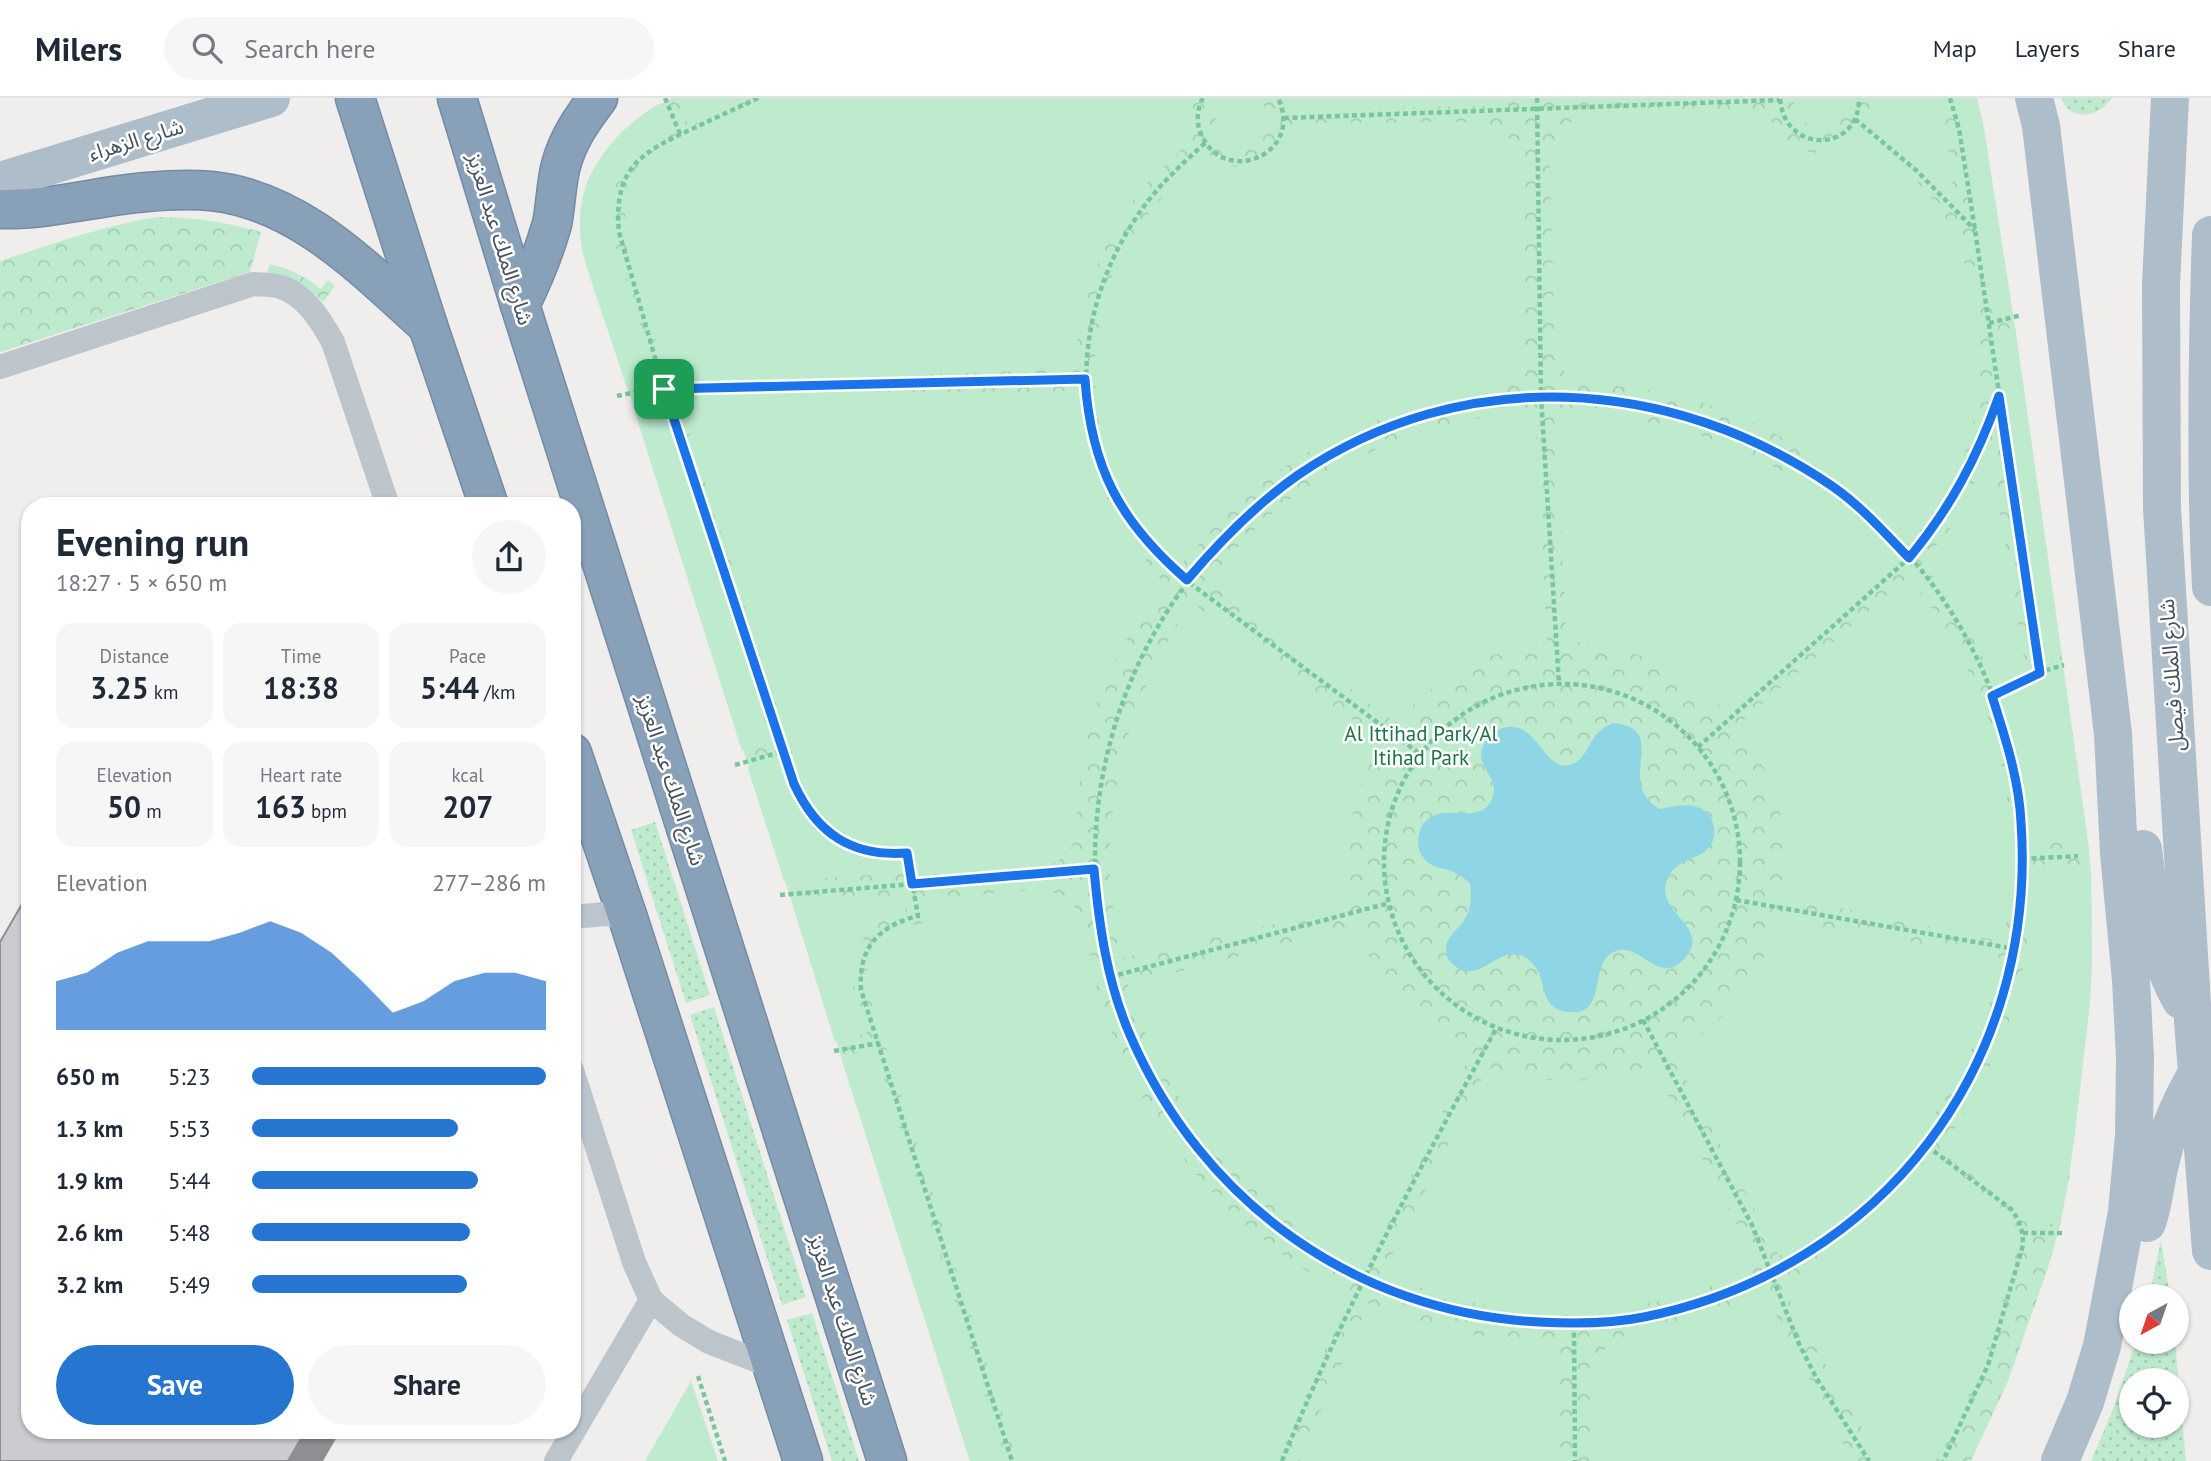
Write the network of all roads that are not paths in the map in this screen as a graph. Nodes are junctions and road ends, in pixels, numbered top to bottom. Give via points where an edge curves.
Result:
1 (271, 98) edge
2 (355, 98) edge
3 (457, 98) edge
4 (598, 98) edge
5 (2034, 98) edge
6 (2170, 98) edge
7 (0, 181) edge
8 (0, 209) edge
9 (2211, 235) edge
10 (520, 305) junction
11 (428, 326) junction
12 (0, 367) edge
13 (385, 497) edge
14 (486, 497) edge
15 (581, 497) edge
16 (581, 497) edge
17 (2211, 587) edge
18 (2113, 734) junction
19 (581, 795) edge
20 (581, 916) edge
21 (628, 918) junction
22 (2193, 1021) junction
23 (2197, 1073) junction
24 (581, 1098) edge
25 (2211, 1251) edge
26 (2113, 1288) junction
27 (651, 1300) junction
28 (773, 1367) junction
29 (581, 1419) edge
30 (569, 1439) edge
31 (556, 1461) edge
32 (803, 1461) edge
33 (887, 1461) edge
34 (2060, 1461) edge

1 - 7 main road, شارع الزهراء
2 - 11 highway
3 - 10 highway, شارع الملك عبد العزيز
4 - 10 highway via 569,142 544,250
5 - 18 main road
6 - 22 main road, شارع الملك فيصل via 2161,284 2162,508
8 - 11 highway via 53,207 147,192 212,191 246,199 279,210 323,236
9 - 17 main road
10 - 16 highway, شارع الملك عبد العزيز
11 - 14 highway
12 - 13 lane via 253,285 281,287 304,301 333,342
15 - 33 highway, شارع الملك عبد العزيز
18 - 22 main road via 2134,772 2160,944 2171,983
18 - 26 main road via 2135,1058 2127,1212
19 - 21 highway
20 - 21 lane
21 - 28 highway
22 - 23 main road, شارع الملك فيصل
23 - 25 main road, شارع الملك فيصل
23 - 26 main road via 2169,1131 2141,1242
24 - 27 lane via 634,1262
26 - 34 main road via 2085,1402
27 - 28 lane via 709,1342
27 - 29 lane
28 - 32 highway
30 - 31 lane

